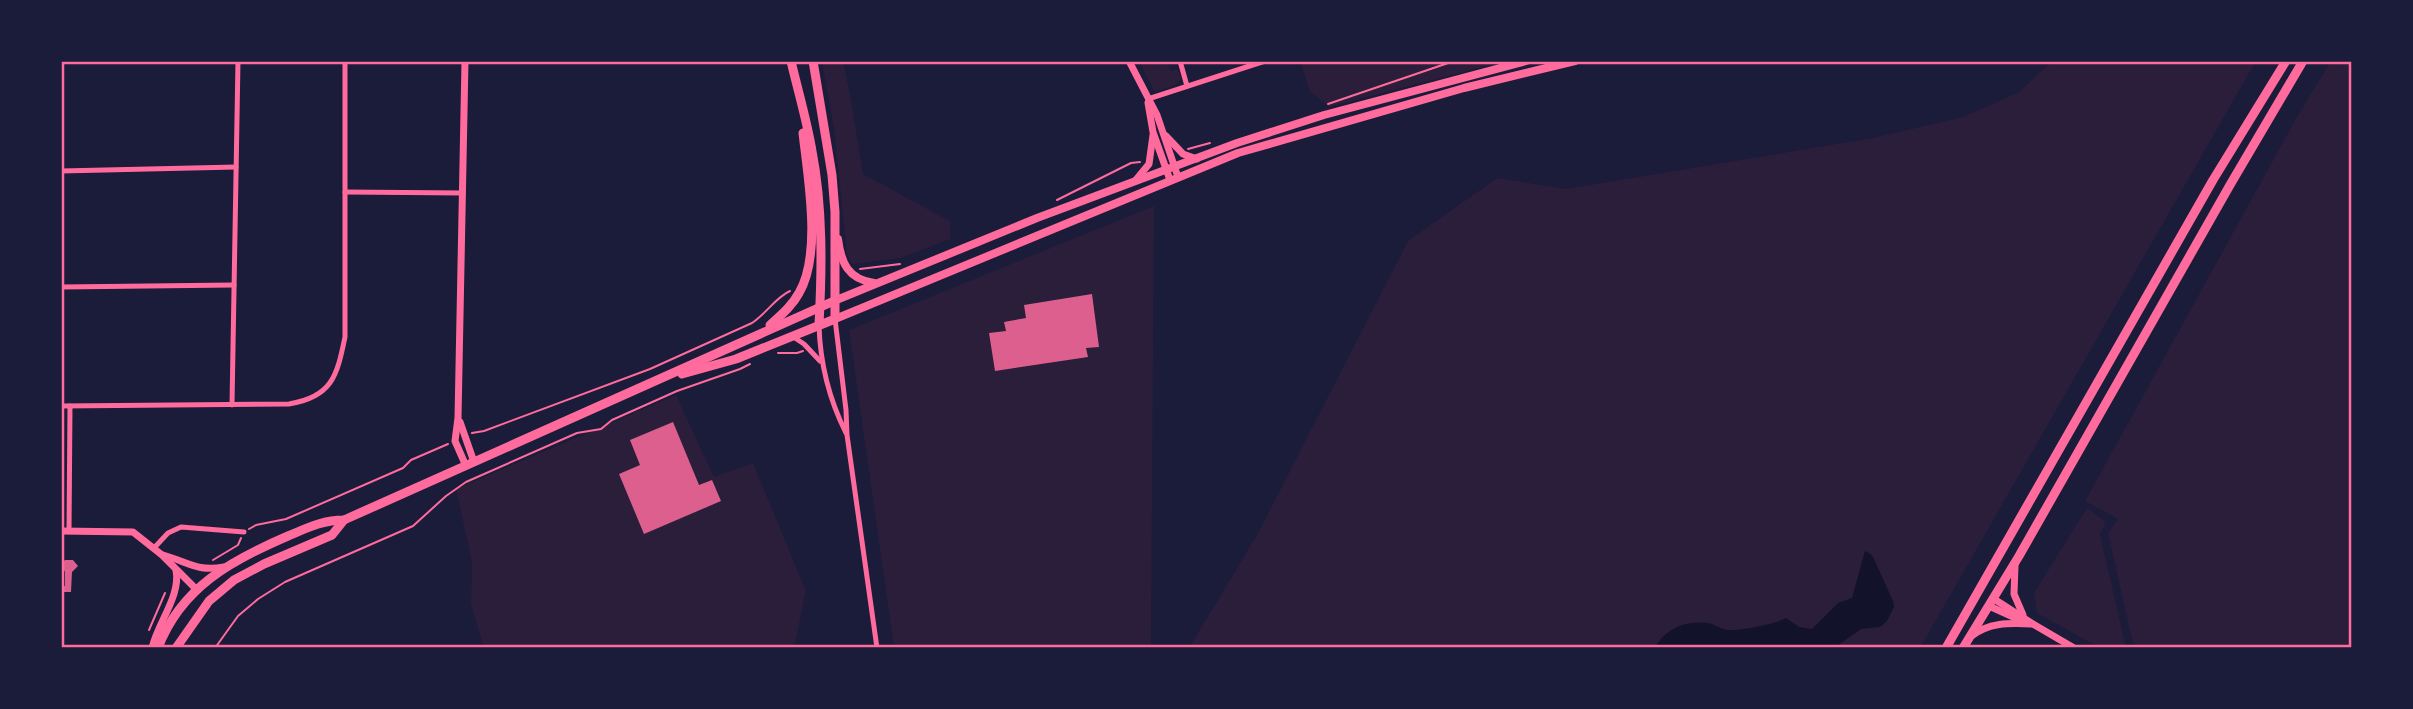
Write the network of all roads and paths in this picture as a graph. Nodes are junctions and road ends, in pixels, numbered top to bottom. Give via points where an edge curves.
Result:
1 (238, 61) edge
2 (345, 61) edge
3 (465, 61) edge
4 (790, 61) edge
5 (813, 61) edge
6 (1129, 61) edge
7 (1180, 61) edge
8 (1265, 61) edge
9 (1454, 61) edge
10 (1526, 61) edge
11 (1575, 61) edge
12 (2286, 61) edge
13 (2303, 61) edge
14 (1187, 86) junction
15 (800, 96) junction
16 (1148, 99) junction
17 (1324, 106) dead end
18 (1153, 132) junction
19 (1164, 132) junction
20 (1197, 159) junction
21 (1142, 162) dead end
22 (236, 167) junction
23 (1171, 169) junction
24 (61, 171) edge
25 (1174, 178) junction
26 (1134, 181) junction
27 (345, 192) junction
28 (463, 193) junction
29 (1050, 204) dead end
30 (835, 212) junction
31 (907, 263) dead end
32 (857, 271) dead end
33 (877, 283) junction
34 (234, 285) junction
35 (61, 287) edge
36 (791, 291) dead end
37 (834, 301) junction
38 (820, 306) junction
39 (835, 319) junction
40 (820, 325) junction
41 (761, 333) junction
42 (792, 336) junction
43 (778, 352) dead end
44 (801, 352) dead end
45 (757, 359) dead end
46 (822, 364) junction
47 (657, 381) junction
48 (232, 405) junction
49 (61, 406) edge
50 (70, 406) junction
51 (458, 418) junction
52 (477, 431) dead end
53 (847, 435) junction
54 (455, 441) junction
55 (470, 464) junction
56 (344, 520) junction
57 (65, 531) edge
58 (243, 532) junction
59 (154, 548) junction
60 (162, 555) junction
61 (2019, 556) junction
62 (207, 561) dead end
63 (224, 567) junction
64 (175, 568) junction
65 (197, 590) junction
66 (166, 591) dead end
67 (1977, 594) junction
68 (209, 601) junction
69 (1992, 602) junction
70 (2033, 624) junction
71 (147, 636) dead end
72 (1969, 638) junction
73 (152, 648) edge
74 (158, 648) edge
75 (176, 648) edge
76 (215, 648) edge
77 (877, 648) edge
78 (1946, 648) edge
79 (1963, 648) edge
80 (2074, 648) edge

1 - 22 street
2 - 27 street
3 - 28 street
4 - 15 main road
5 - 30 main road
6 - 16 street
7 - 14 street
8 - 14 street
9 - 17 path
10 - 20 main road via 1324,115
11 - 25 main road via 1238,153
12 - 67 main road via 2206,192
13 - 61 main road
14 - 16 street
15 - 38 main road via 816,179
15 - 41 main road via 811,258 798,295
16 - 18 street
16 - 19 street
18 - 23 street
18 - 26 street via 1149,164
19 - 20 street via 1183,153
19 - 23 street
20 - 23 main road
21 - 29 path via 1131,163
22 - 24 street
22 - 34 street
23 - 25 street
23 - 26 main road
25 - 39 main road
26 - 33 main road
27 - 28 street
27 - 48 street via 345,337 339,366 316,397 289,404
28 - 51 street
30 - 33 main road via 845,268 857,278
30 - 37 main road
31 - 32 path
33 - 37 main road
34 - 35 street
34 - 48 street
36 - 52 path via 756,320 662,364
37 - 38 main road
37 - 39 main road
38 - 40 main road
38 - 41 main road
39 - 40 main road
39 - 53 street
40 - 42 main road
40 - 46 street
41 - 47 main road
42 - 46 street
42 - 47 main road via 736,359
43 - 44 path
45 - 76 path via 623,415 601,429 577,433 467,482 413,526 285,582 258,599 238,616
46 - 53 street
47 - 55 main road
48 - 50 street
49 - 50 street
50 - 57 street
51 - 54 street
51 - 55 street
53 - 77 street
54 - 55 street
54 - 58 path via 293,516
55 - 56 main road
56 - 63 main road via 327,520
56 - 68 main road via 332,535 249,571
57 - 59 street via 133,532
58 - 59 street via 181,527
58 - 62 path via 238,545
59 - 60 street
60 - 63 street via 197,568
60 - 64 street
61 - 69 main road
61 - 70 street via 2014,594 2021,612
63 - 65 main road
64 - 65 street
64 - 73 street via 176,588
65 - 68 main road
65 - 74 main road via 176,613
66 - 71 path
67 - 69 main road
67 - 78 main road
68 - 75 main road
69 - 70 street via 2011,617
69 - 72 main road
70 - 72 street via 1996,625
70 - 80 street
72 - 79 main road

